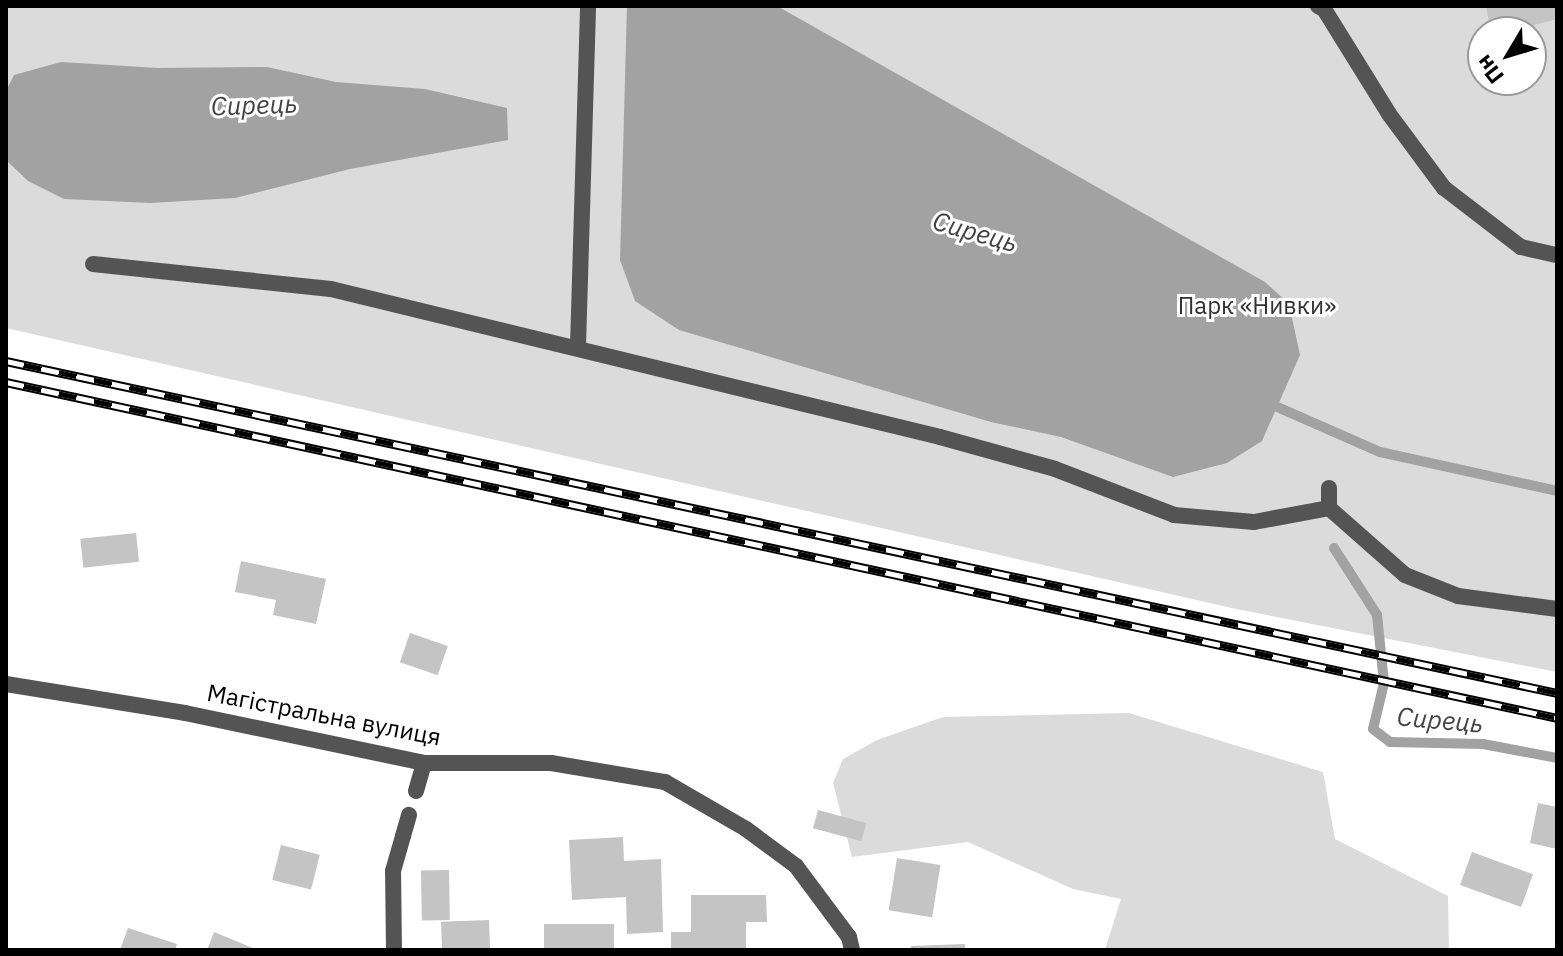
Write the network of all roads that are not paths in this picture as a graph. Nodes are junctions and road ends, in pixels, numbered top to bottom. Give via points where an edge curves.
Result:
1 (588, 6) edge
2 (1318, 6) edge
3 (1557, 255) edge
4 (93, 264) dead end
5 (578, 346) junction
6 (1329, 488) dead end
7 (1329, 508) junction
8 (1557, 609) edge
9 (6, 684) edge
10 (424, 763) junction
11 (416, 791) dead end
12 (409, 815) dead end
13 (394, 950) edge
14 (852, 950) edge

1 - 5 street
2 - 3 street via 1444,188 1521,247
4 - 5 street via 331,289
5 - 7 street via 1055,469 1174,515 1254,522
6 - 7 street
7 - 8 street via 1405,575 1458,596
9 - 10 street, Магістральна вулиця via 185,713
10 - 11 street
10 - 14 street, Магістральна вулиця via 551,763 665,782 746,829 796,866 849,937
12 - 13 street via 393,871

